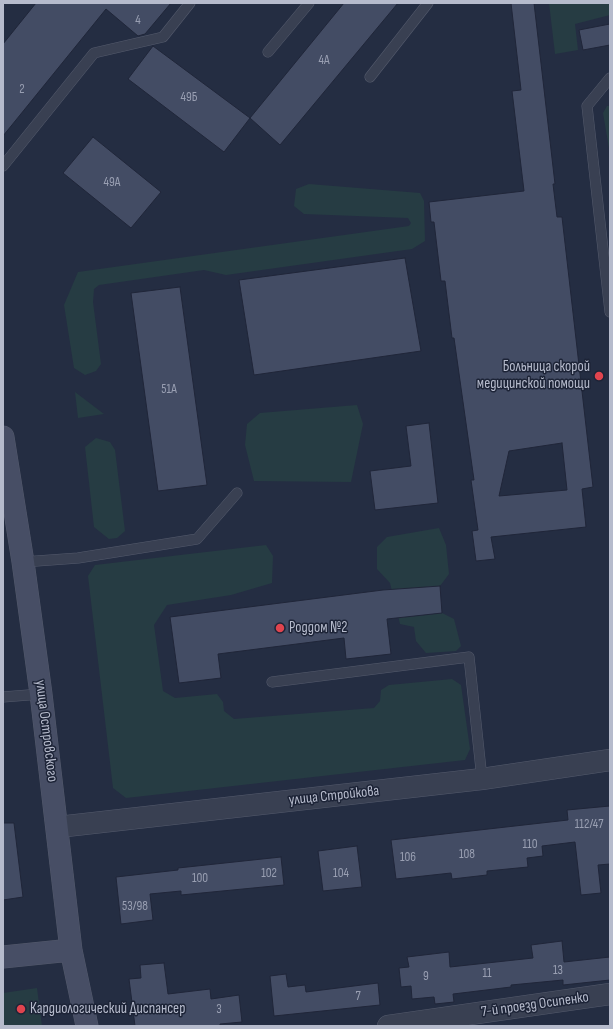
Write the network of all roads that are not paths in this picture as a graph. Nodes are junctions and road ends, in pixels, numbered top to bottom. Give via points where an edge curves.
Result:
1 (190, 3) edge
2 (309, 3) edge
3 (428, 3) edge
4 (268, 52) dead end
5 (370, 77) dead end
6 (610, 78) edge
7 (3, 166) edge
8 (610, 312) edge
9 (3, 437) edge
10 (6, 475) edge
11 (236, 493) dead end
12 (23, 562) junction
13 (272, 682) dead end
14 (41, 694) junction
15 (3, 697) edge
16 (610, 760) edge
17 (482, 779) junction
18 (58, 827) junction
19 (71, 950) junction
20 (3, 957) edge
21 (610, 994) edge
22 (87, 1026) edge
23 (388, 1026) edge

1 - 7 lane via 163,37 94,53
2 - 4 lane
3 - 5 lane
6 - 8 lane via 587,106
9 - 10 street, улица Островского
10 - 12 street, улица Островского
11 - 12 lane via 197,539 78,558
12 - 14 street, улица Островского
13 - 17 lane via 469,657
14 - 15 lane
14 - 18 street, улица Островского
16 - 17 street, улица Стройкова
17 - 18 street, улица Стройкова
18 - 19 street, улица Островского
19 - 20 street
19 - 22 street, улица Островского
21 - 23 street, 7-й проезд Осипенко

